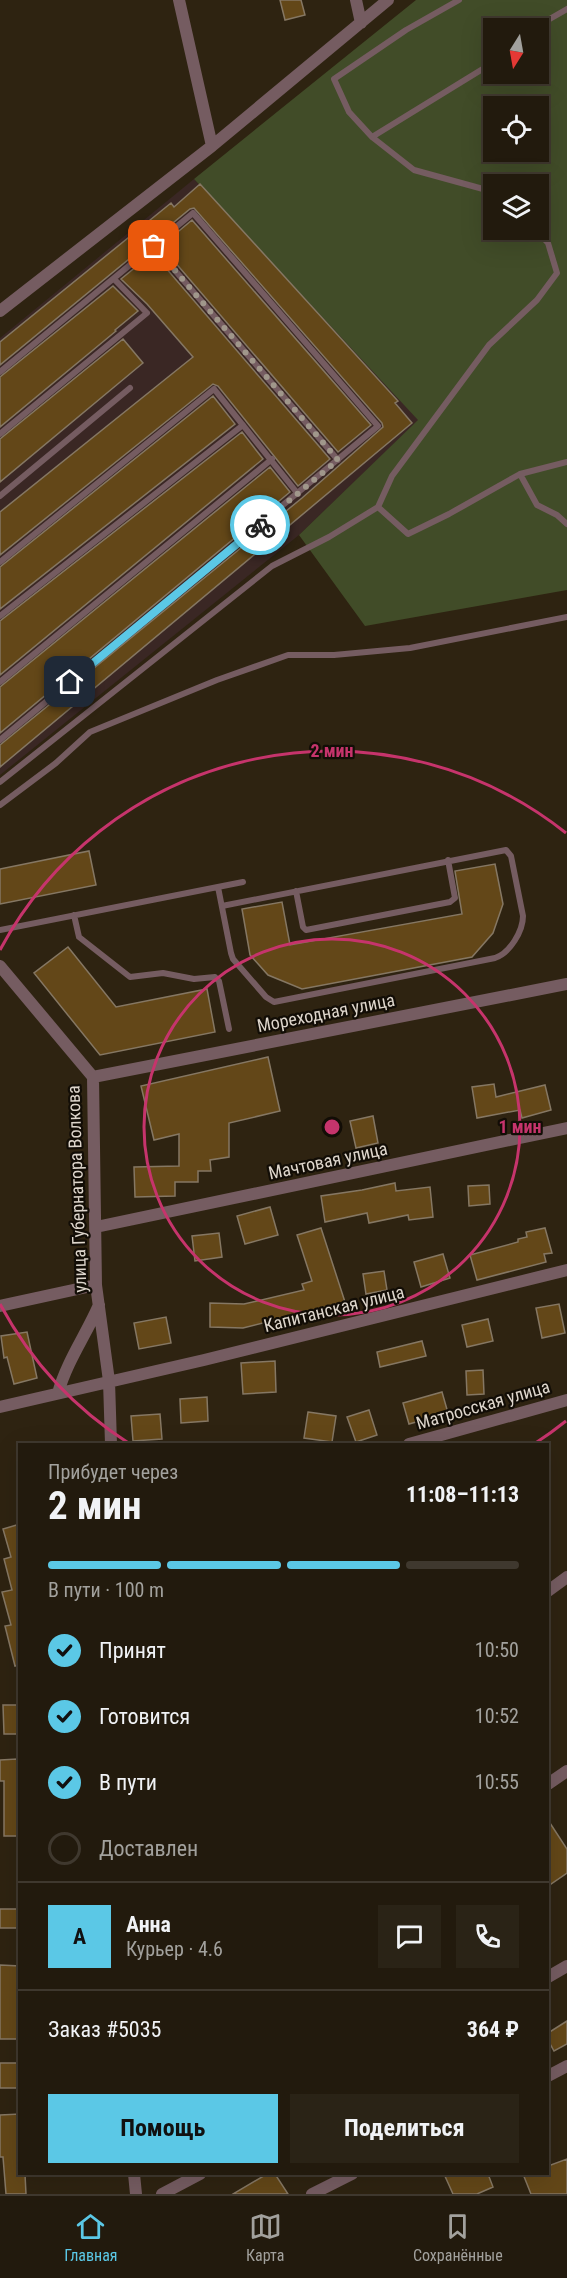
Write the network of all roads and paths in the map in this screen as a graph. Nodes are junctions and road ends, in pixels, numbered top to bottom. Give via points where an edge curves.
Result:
1 (179, 0) edge
2 (356, 0) edge
3 (388, 0) edge
4 (459, 0) edge
5 (567, 9) edge
6 (549, 19) edge
7 (361, 23) junction
8 (483, 69) edge
9 (372, 137) junction
10 (212, 146) junction
11 (483, 189) edge
12 (545, 240) edge
13 (154, 246) junction
14 (114, 279) junction
15 (0, 312) edge
16 (0, 372) edge
17 (130, 388) dead end
18 (243, 425) junction
19 (0, 434) edge
20 (272, 459) junction
21 (338, 460) junction
22 (566, 461) edge
23 (520, 474) junction
24 (298, 494) junction
25 (0, 496) edge
26 (378, 507) junction
27 (567, 524) edge
28 (0, 561) edge
29 (0, 616) edge
30 (567, 617) edge
31 (0, 682) edge
32 (0, 740) edge
33 (0, 782) edge
34 (0, 805) edge
35 (448, 860) junction
36 (243, 882) dead end
37 (218, 887) junction
38 (296, 891) junction
39 (222, 906) junction
40 (74, 915) junction
41 (0, 930) edge
42 (0, 966) edge
43 (567, 984) edge
44 (229, 1029) dead end
45 (93, 1077) junction
46 (567, 1128) edge
47 (96, 1227) junction
48 (567, 1270) edge
49 (96, 1285) junction
50 (99, 1304) junction
51 (0, 1306) edge
52 (109, 1381) junction
53 (58, 1393) junction
54 (567, 1400) edge
55 (0, 1407) edge
56 (111, 1443) edge
57 (413, 1443) edge
58 (567, 1577) edge
59 (549, 1590) edge
60 (567, 1771) edge
61 (549, 1783) edge
62 (567, 1966) edge
63 (549, 1976) edge
64 (567, 2066) edge
65 (549, 2075) edge
66 (134, 2175) edge
67 (198, 2175) edge
68 (350, 2175) edge
69 (136, 2194) edge
70 (162, 2194) edge
71 (312, 2194) edge

1 - 10 street
2 - 7 street
3 - 7 street
4 - 9 lane via 334,79 349,112
5 - 6 lane
7 - 10 street
8 - 9 lane
9 - 11 lane via 414,170
10 - 15 street
12 - 26 lane via 557,273 537,300 489,345 392,476
13 - 14 lane
13 - 21 lane
13 - 21 lane via 193,213 378,426
14 - 16 lane
14 - 19 lane via 147,313
17 - 25 lane
18 - 20 lane
18 - 28 lane via 214,389
18 - 29 lane
20 - 24 lane
20 - 31 lane
21 - 24 lane
22 - 23 lane
23 - 26 lane via 408,534
23 - 27 lane via 537,505
24 - 32 lane
26 - 33 lane via 272,566
30 - 34 lane via 410,648 288,655 90,732 56,764
35 - 38 lane
35 - 38 lane via 455,898 450,902 306,930
35 - 39 lane via 500,850 510,853 523,924 502,956 274,1002 233,959
36 - 37 lane
37 - 39 lane
37 - 40 lane
38 - 39 lane
40 - 41 lane
40 - 44 lane via 82,941 129,977 163,973 194,979 215,976
42 - 45 street, улица Губернатора Волкова
43 - 45 street, Мореходная улица
45 - 47 street, улица Губернатора Волкова
46 - 47 street, Мачтовая улица
47 - 49 street, улица Губернатора Волкова
48 - 52 street, Капитанская улица
49 - 50 street, улица Губернатора Волкова
49 - 51 street
50 - 52 street, улица Губернатора Волкова
50 - 53 street via 64,1371
52 - 53 street, Капитанская улица
52 - 56 street, улица Губернатора Волкова
53 - 55 street, Капитанская улица
54 - 57 street, Матросская улица
58 - 59 street
60 - 61 street
62 - 63 street
64 - 65 street
66 - 69 street
67 - 70 street
68 - 71 street

